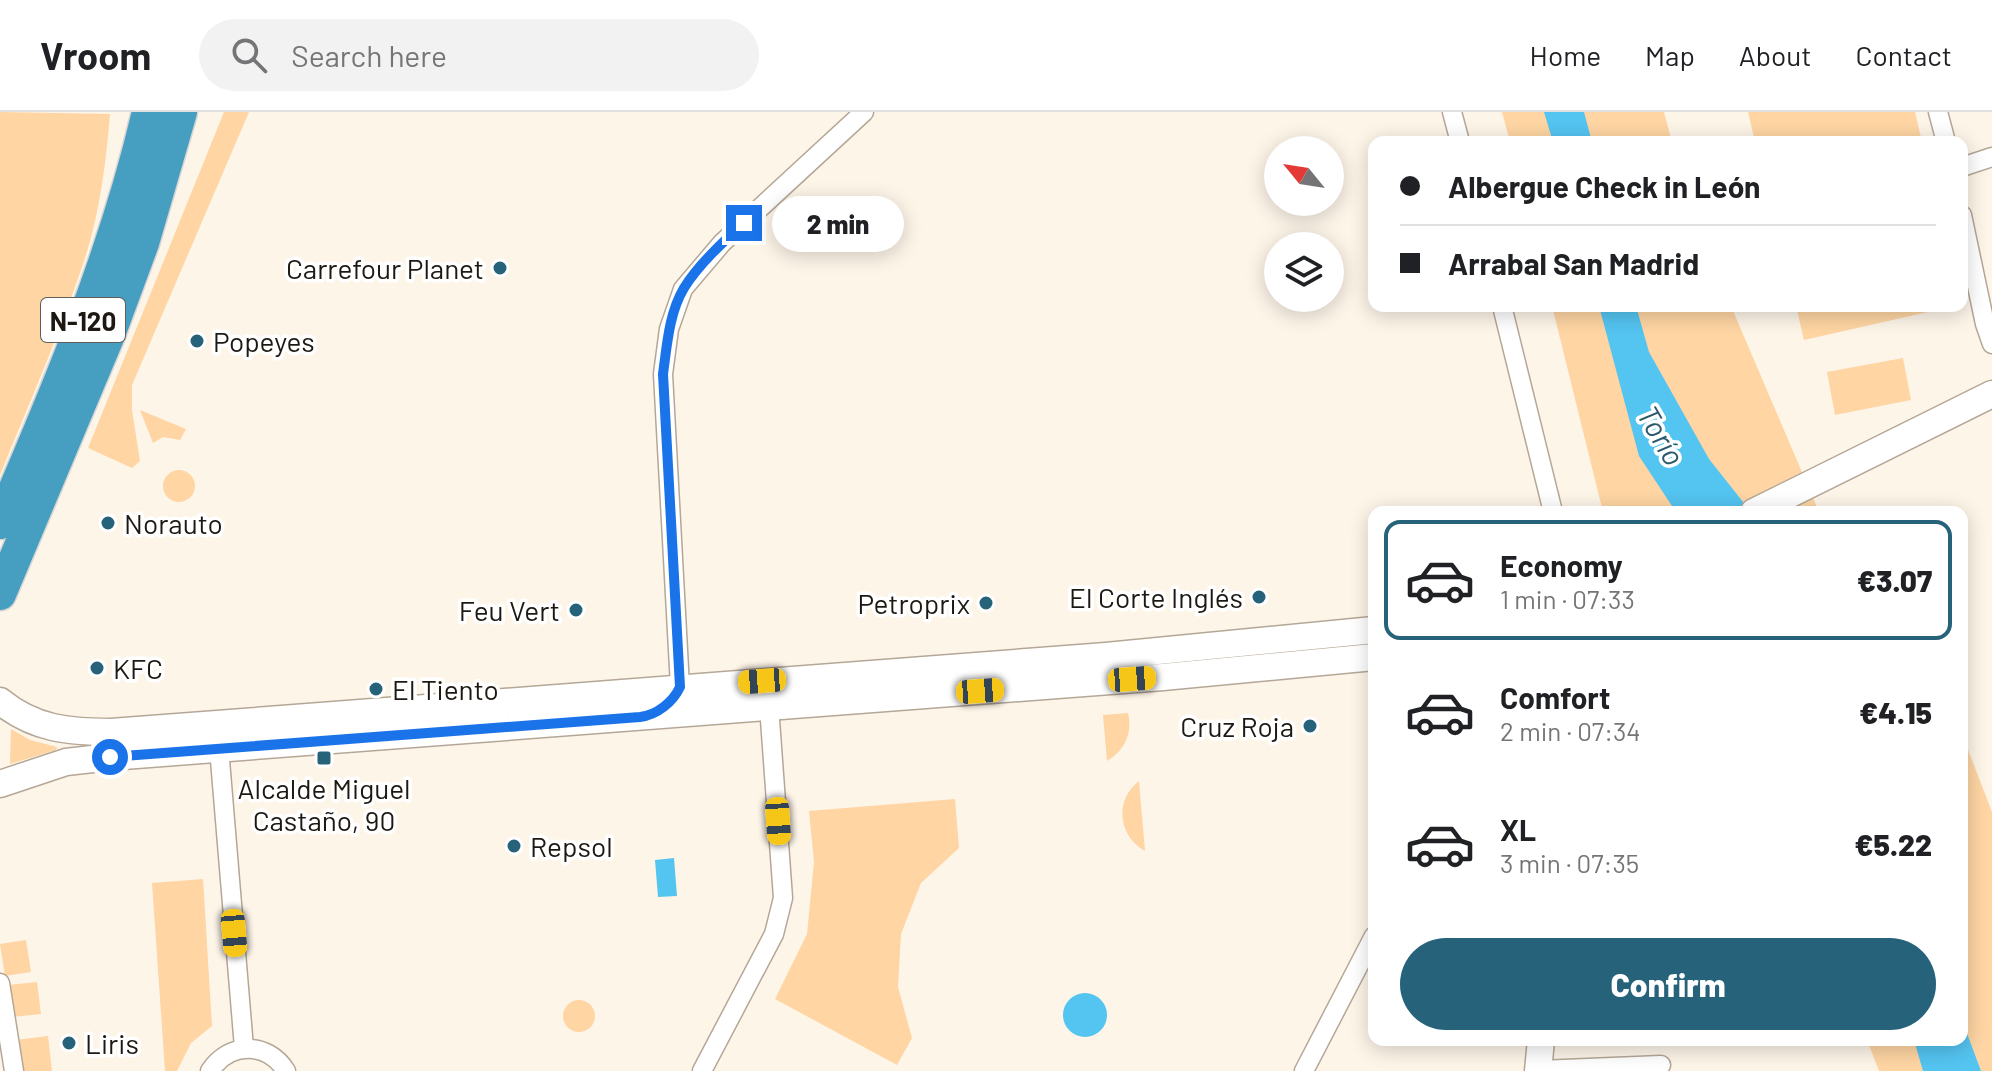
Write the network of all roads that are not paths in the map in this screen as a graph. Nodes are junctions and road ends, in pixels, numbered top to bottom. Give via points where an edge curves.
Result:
1 (148, 112) edge
2 (181, 112) edge
3 (864, 112) edge
4 (1452, 112) edge
5 (1938, 112) edge
6 (1458, 136) edge
7 (1944, 136) edge
8 (1992, 157) edge
9 (1968, 165) edge
10 (1968, 243) edge
11 (1503, 312) edge
12 (1992, 344) edge
13 (1981, 400) edge
14 (1552, 506) edge
15 (1766, 506) edge
16 (0, 523) edge
17 (0, 594) edge
18 (1368, 631) edge
19 (1368, 658) edge
20 (808, 678) junction
21 (680, 687) junction
22 (0, 701) edge
23 (769, 706) junction
24 (725, 709) junction
25 (648, 716) junction
26 (219, 748) junction
27 (0, 784) edge
28 (1368, 948) edge
29 (0, 983) edge
30 (1540, 1046) edge
31 (244, 1048) junction
32 (1661, 1065) dead end
33 (1538, 1070) edge
34 (14, 1071) edge
35 (210, 1071) edge
36 (286, 1071) edge
37 (702, 1071) edge
38 (1304, 1071) edge

1 - 16 highway, N-120 via 116,233
2 - 17 highway, N-120 via 114,322
3 - 21 street via 722,243 683,289 669,329 663,374
4 - 6 street
5 - 7 street
8 - 9 street
10 - 12 street
11 - 14 street
13 - 15 main road
18 - 20 main road
19 - 23 main road
20 - 21 main road
20 - 23 street via 788,686
21 - 22 main road via 111,732 45,727
21 - 24 street via 704,704
21 - 25 street via 675,697
23 - 24 main road
23 - 37 street via 783,898 774,934
24 - 25 main road
25 - 26 main road
26 - 27 main road via 66,762
26 - 31 street
28 - 38 street
29 - 34 street
30 - 33 main road
31 - 35 street via 224,1056
31 - 36 street via 267,1052
32 - 33 street

